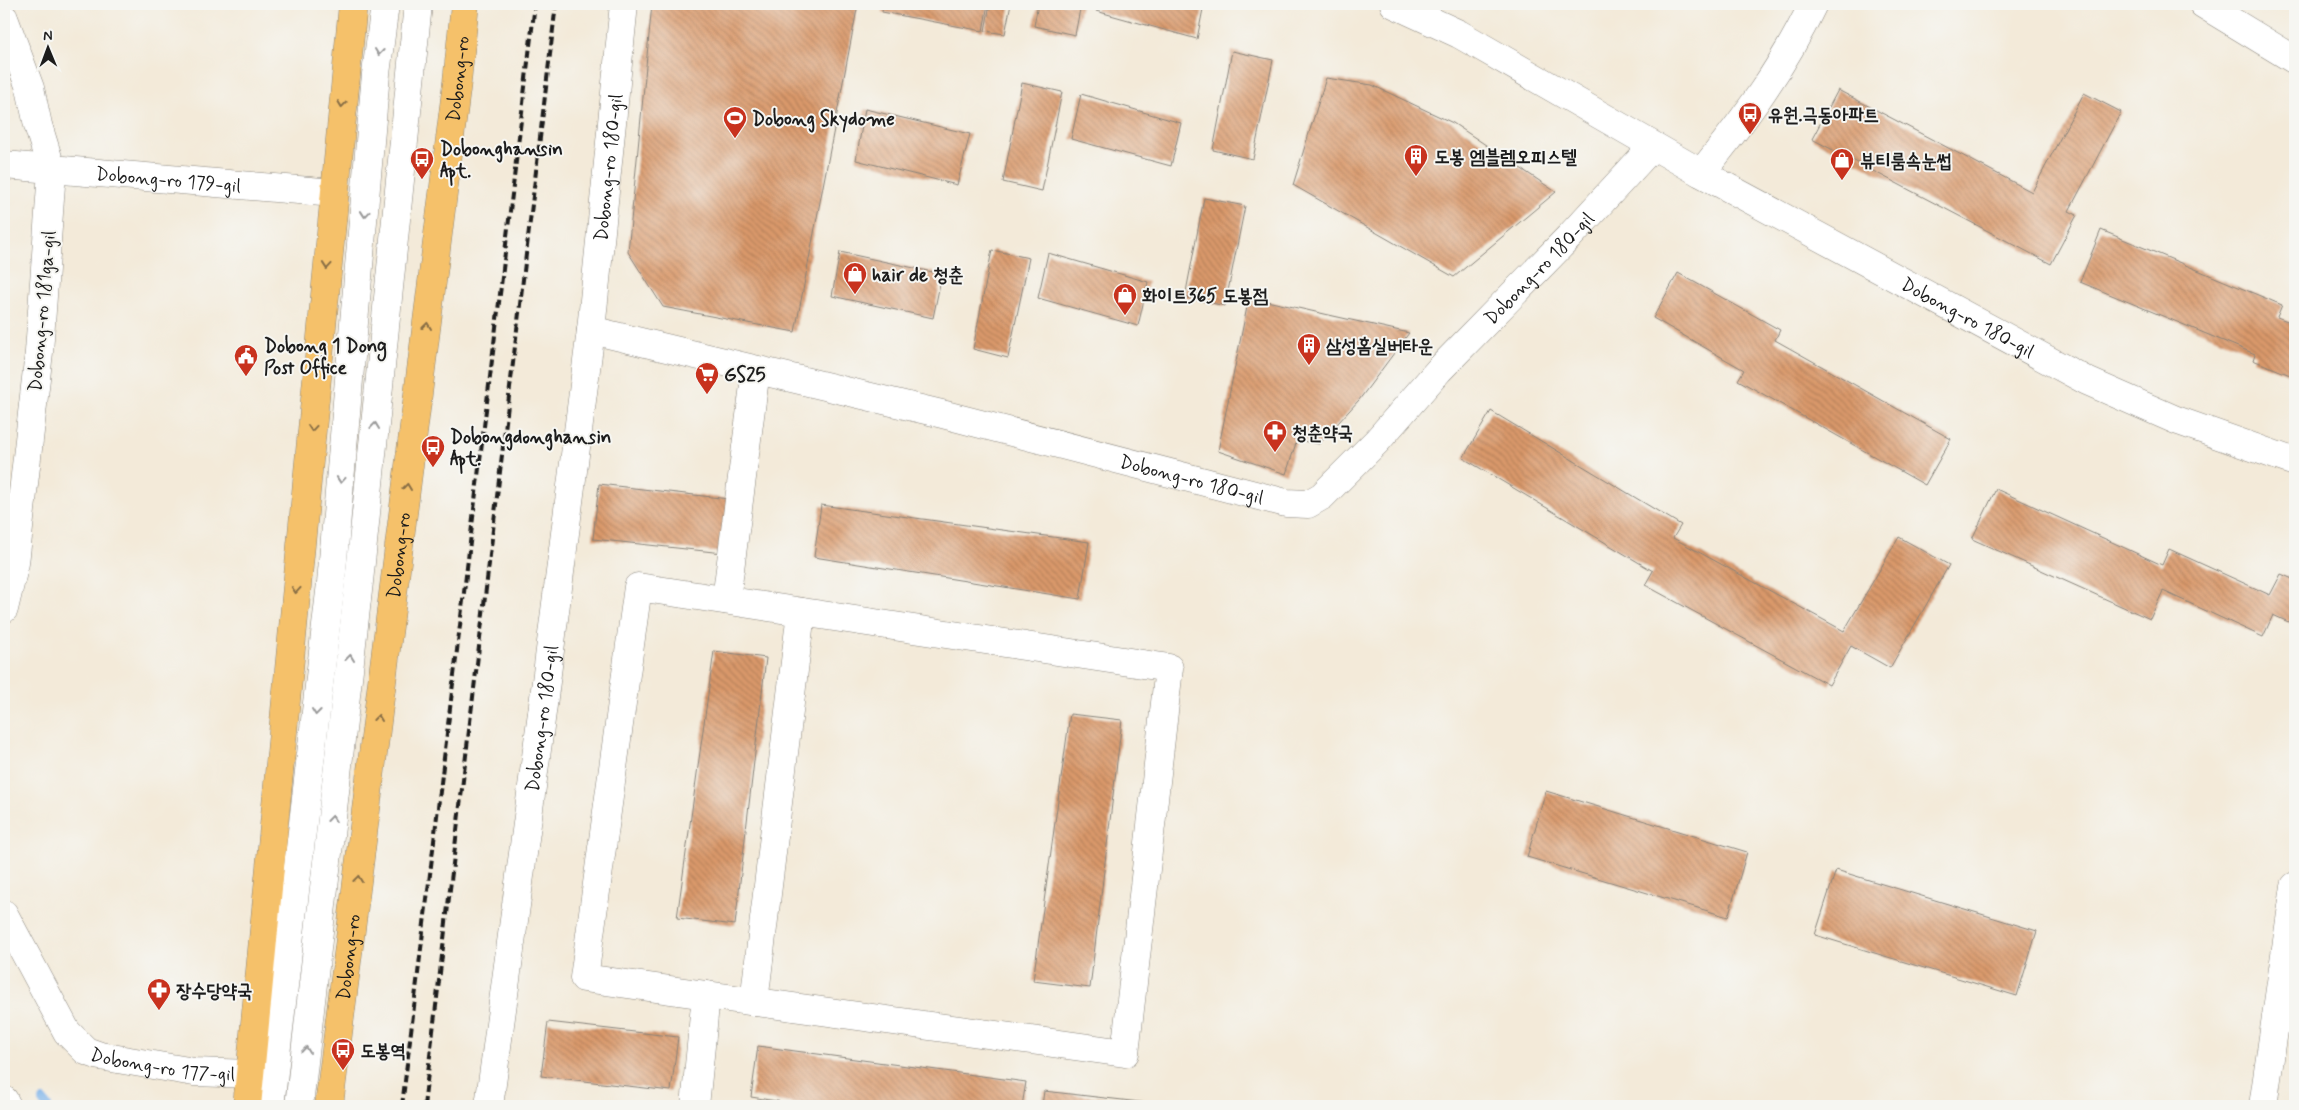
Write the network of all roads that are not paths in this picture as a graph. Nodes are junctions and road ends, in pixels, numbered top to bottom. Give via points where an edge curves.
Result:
1 (353, 4) edge
2 (385, 4) edge
3 (418, 4) edge
4 (465, 4) edge
5 (624, 4) edge
6 (1394, 4) edge
7 (1812, 4) edge
8 (2203, 4) edge
9 (4, 18) edge
10 (2295, 60) edge
11 (1653, 146) junction
12 (4, 165) edge
13 (52, 171) junction
14 (1700, 173) junction
15 (334, 193) junction
16 (591, 330) junction
17 (756, 370) junction
18 (2295, 462) edge
19 (726, 600) junction
20 (4, 609) edge
21 (801, 612) junction
22 (2295, 886) edge
23 (4, 914) edge
24 (706, 995) junction
25 (754, 1002) junction
26 (257, 1095) edge
27 (4, 1100) edge
28 (300, 1102) edge
29 (330, 1104) edge
30 (7, 1106) edge
31 (489, 1106) edge
32 (695, 1106) edge
33 (2263, 1106) edge

1 -> 15 main road
2 -> 26 street via 331,583
28 -> 3 street via 360,573
29 -> 4 main road, Dobong-ro
5 - 16 street, Dobong-ro 180-gil
6 - 11 street, Dobong-ro 180-gil via 1492,52
7 - 14 street via 1781,64 1744,119
8 - 10 street
9 - 13 street, Dobong-ro 181ga-gil via 30,88
11 - 14 street, Dobong-ro 180-gil
11 - 17 street, Dobong-ro 180-gil via 1439,370 1377,441 1322,496 1308,504 1286,503 942,414
12 - 13 street, Dobong-ro 179-gil
13 - 15 street, Dobong-ro 179-gil
13 - 20 street, Dobong-ro 181ga-gil via 39,352 15,562
14 - 18 street, Dobong-ro 180-gil via 2087,380 2176,420
15 -> 26 main road
16 - 17 street, Dobong-ro 180-gil
16 - 31 street, Dobong-ro 180-gil
17 - 19 street
19 - 21 street
19 - 24 street via 638,586 584,978
21 - 25 street
21 - 25 street via 1169,668 1125,1053
22 - 33 street
23 - 26 street, Dobong-ro 177-gil via 59,1020 86,1051 194,1072
24 - 25 street
24 - 32 street
27 - 30 street

